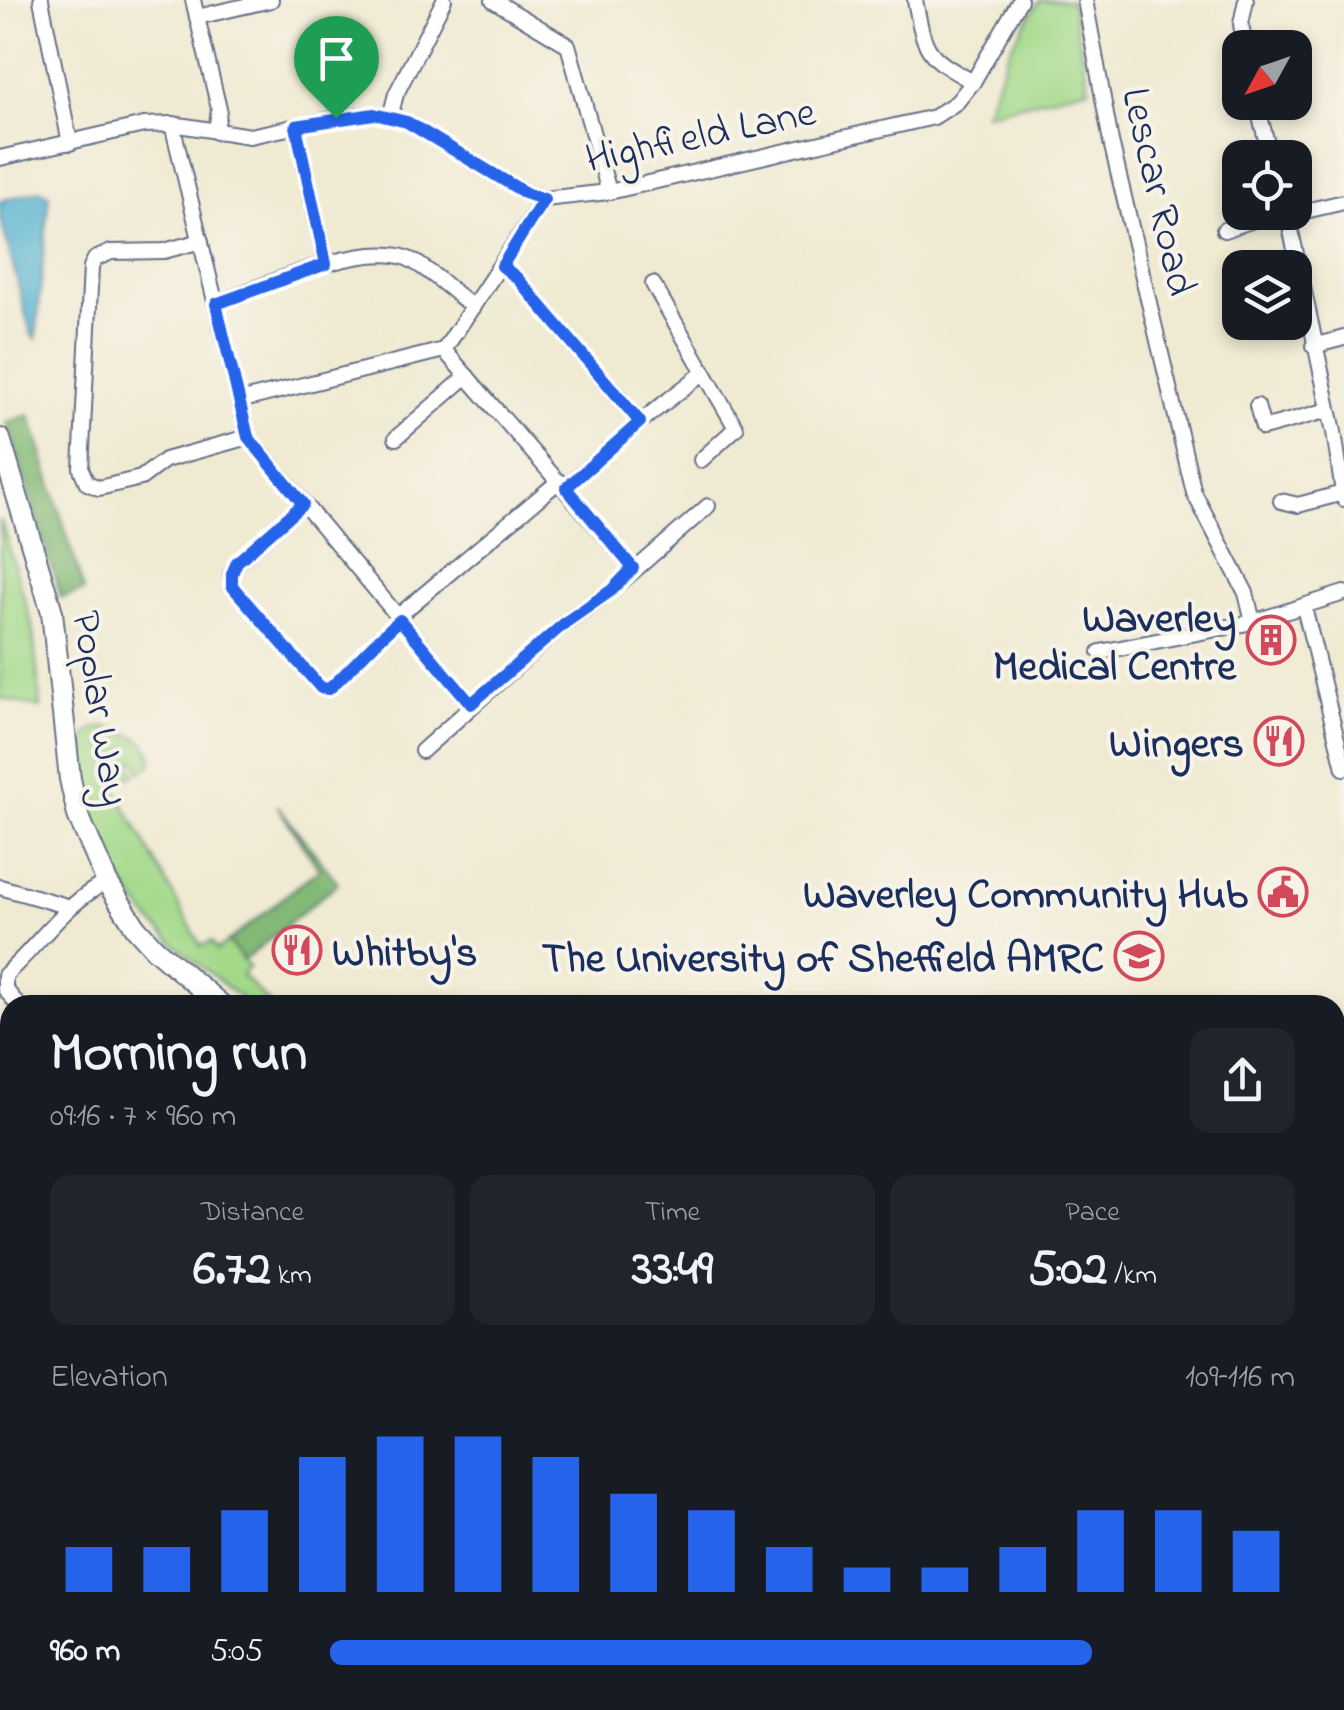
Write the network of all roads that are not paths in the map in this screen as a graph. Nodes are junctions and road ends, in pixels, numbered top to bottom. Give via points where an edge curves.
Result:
1 (41, 0) edge
2 (193, 0) edge
3 (270, 0) edge
4 (444, 0) edge
5 (493, 0) edge
6 (914, 0) edge
7 (1020, 0) edge
8 (1085, 0) edge
9 (1246, 0) edge
10 (197, 18) junction
11 (1241, 30) edge
12 (974, 82) junction
13 (390, 117) junction
14 (172, 124) junction
15 (296, 126) junction
16 (216, 132) junction
17 (70, 144) junction
18 (0, 158) edge
19 (609, 192) junction
20 (544, 199) junction
21 (1344, 202) edge
22 (1312, 209) edge
23 (1291, 230) edge
24 (201, 241) junction
25 (326, 264) junction
26 (502, 266) junction
27 (653, 284) dead end
28 (216, 304) junction
29 (473, 307) junction
30 (1344, 338) edge
31 (1313, 346) junction
32 (444, 350) junction
33 (703, 373) junction
34 (467, 376) junction
35 (239, 401) junction
36 (1257, 406) dead end
37 (1329, 410) junction
38 (640, 422) junction
39 (1339, 431) edge
40 (248, 437) junction
41 (396, 438) dead end
42 (0, 439) edge
43 (702, 460) dead end
44 (563, 484) junction
45 (1343, 496) edge
46 (1281, 501) dead end
47 (303, 504) junction
48 (708, 506) dead end
49 (633, 568) junction
50 (1344, 593) edge
51 (1304, 607) junction
52 (399, 618) junction
53 (1253, 622) junction
54 (1100, 652) dead end
55 (471, 704) junction
56 (422, 751) dead end
57 (1344, 768) edge
58 (106, 882) junction
59 (0, 887) edge
60 (70, 907) junction
61 (10, 995) edge
62 (209, 995) edge

1 - 17 street
2 - 10 street
3 - 10 street
4 - 13 street
5 - 19 street via 568,45
6 - 12 street via 930,53
7 - 12 street, Highfield Lane
8 - 53 street, Lescar Road via 1111,142 1194,494 1246,592
9 - 11 street
10 - 16 street via 219,109
12 - 19 street, Highfield Lane via 934,117
13 - 15 street, Highfield Lane
13 - 20 street, Highfield Lane
14 - 16 street, Highfield Lane
14 - 17 street, Highfield Lane via 144,124
14 - 24 street
15 - 16 street, Highfield Lane via 250,136
15 - 25 street
17 - 18 street, Highfield Lane
19 - 20 street, Highfield Lane
20 - 26 street
21 - 22 street
23 - 31 street
24 - 28 street
24 - 40 street via 95,259 80,469 99,488 142,478 164,460
25 - 28 street
25 - 29 street via 376,253 400,256
26 - 29 street
26 - 38 street
27 - 33 street
28 - 35 street
29 - 32 street
30 - 31 street
31 - 37 street
32 - 34 street
32 - 35 street
33 - 38 street
33 - 43 street via 736,428
34 - 41 street
34 - 44 street
35 - 40 street
36 - 37 street via 1263,428
37 - 39 street
38 - 44 street
39 - 45 street
40 - 47 street
42 - 58 main road, Poplar Way via 52,612 72,794
44 - 49 street
44 - 52 street
45 - 46 street via 1298,505
47 - 52 street
47 - 52 street via 237,562 232,586 321,688 329,689
48 - 49 street
49 - 55 street
50 - 51 street
51 - 53 street
51 - 57 street
52 - 55 street
53 - 54 street
55 - 56 street
58 - 60 street
58 - 62 main road, Poplar Way via 136,928
59 - 60 street
60 - 61 street via 5,976

